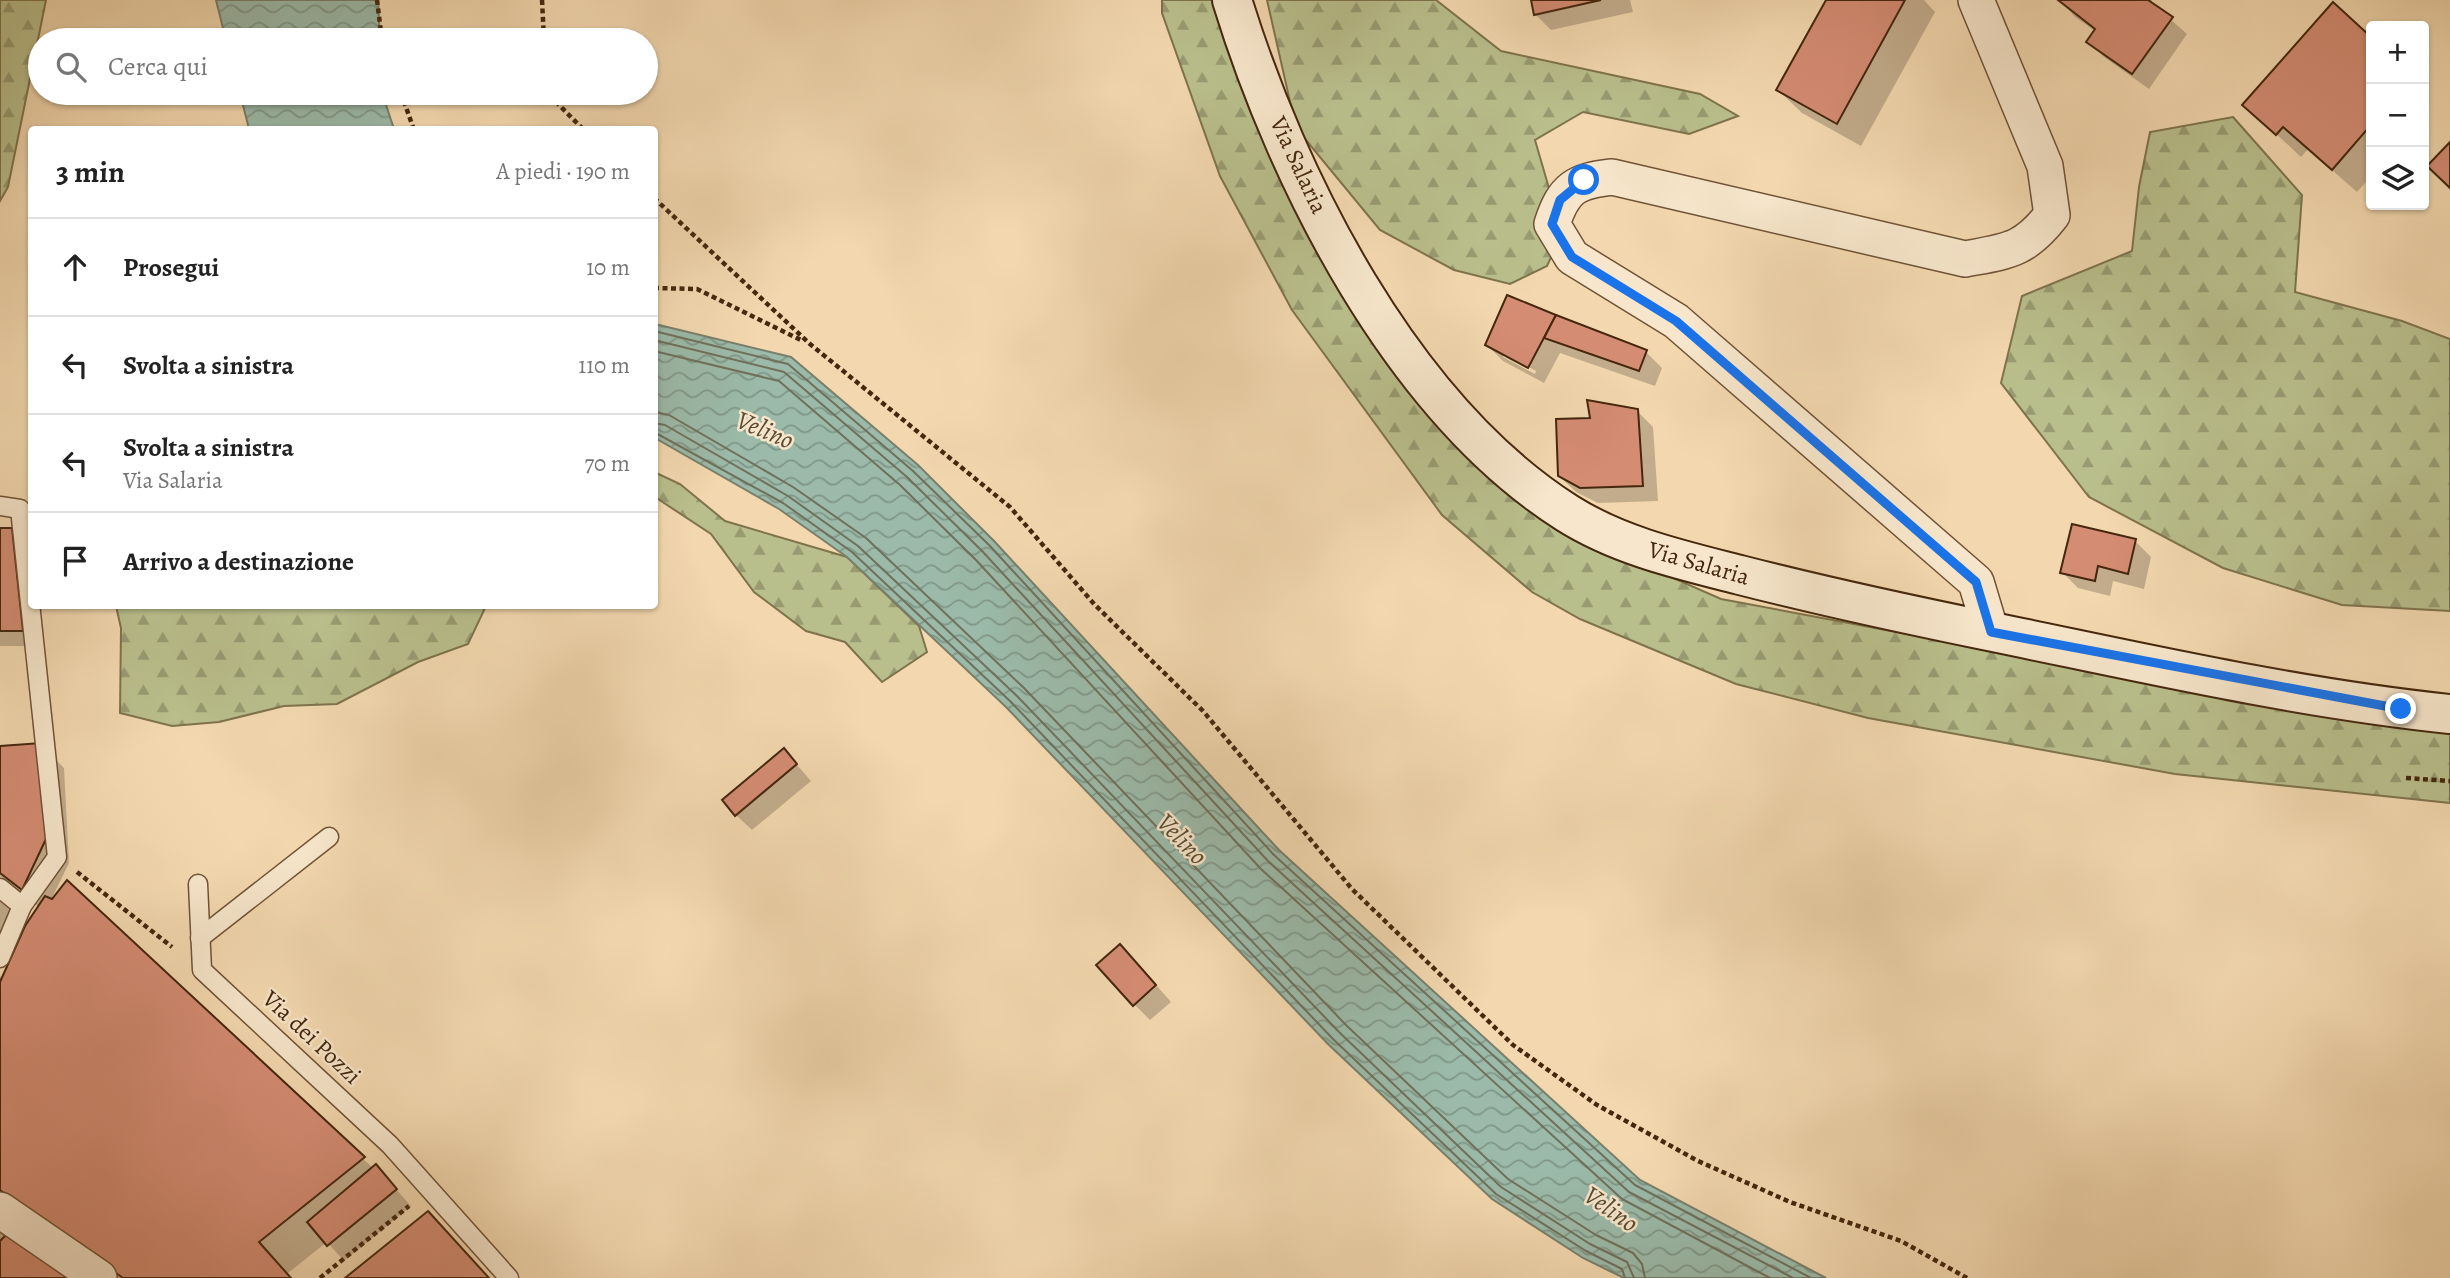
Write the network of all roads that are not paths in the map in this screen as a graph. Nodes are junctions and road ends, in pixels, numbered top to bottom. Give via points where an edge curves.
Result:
1 (1232, 0) edge
2 (1976, 0) edge
3 (0, 506) edge
4 (28, 584) edge
5 (31, 609) edge
6 (1991, 632) junction
7 (2450, 714) edge
8 (328, 837) dead end
9 (198, 884) dead end
10 (0, 888) edge
11 (22, 906) junction
12 (200, 938) junction
13 (0, 958) edge
14 (0, 1210) edge
15 (99, 1278) edge
16 (509, 1278) edge

1 - 6 main road, Via Salaria via 1308,191 1376,313 1429,387 1490,453 1568,513 1657,554 1834,599
2 - 6 street via 2045,166 2052,215 2034,238 2004,252 1965,260 1612,177 1584,180 1560,200 1552,224 1572,257 1676,321 1976,582
3 - 4 lane via 20,509
5 - 11 lane via 57,857
6 - 7 main road, Via Salaria via 2401,709
8 - 12 lane
9 - 12 lane
10 - 11 lane
11 - 13 lane
12 - 16 lane, Via dei Pozzi via 202,970 390,1144
14 - 15 street

